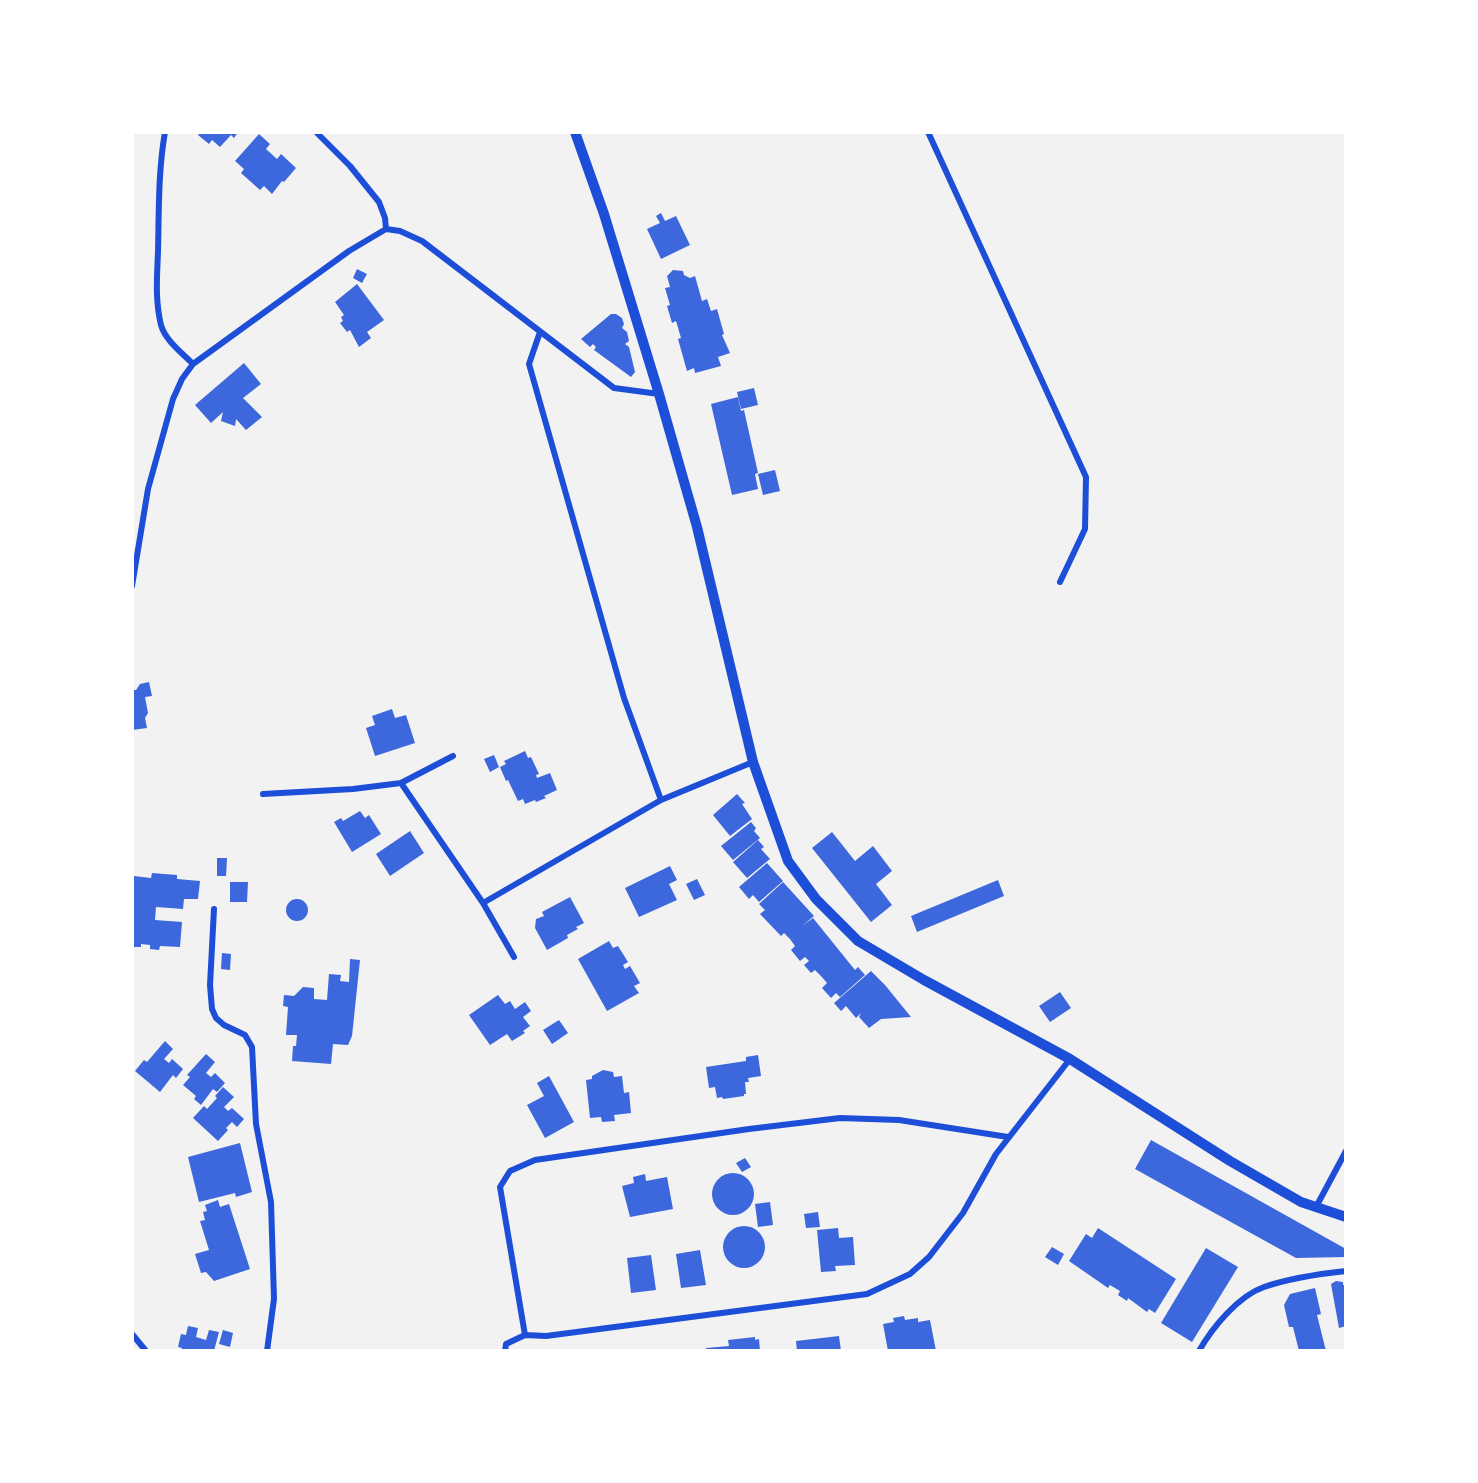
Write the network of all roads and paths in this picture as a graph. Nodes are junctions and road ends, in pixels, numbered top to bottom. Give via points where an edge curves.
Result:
1 (165, 132) edge
2 (316, 132) edge
3 (575, 132) edge
4 (928, 132) edge
5 (386, 229) junction
6 (540, 332) junction
7 (193, 364) junction
8 (659, 394) junction
9 (1060, 582) dead end
10 (132, 586) edge
11 (453, 756) dead end
12 (753, 762) junction
13 (401, 783) junction
14 (263, 794) dead end
15 (661, 800) junction
16 (483, 903) junction
17 (214, 909) dead end
18 (514, 957) dead end
19 (1070, 1059) junction
20 (1008, 1137) junction
21 (1346, 1151) edge
22 (1316, 1207) junction
23 (1346, 1217) edge
24 (1346, 1271) edge
25 (132, 1334) edge
26 (525, 1335) junction
27 (146, 1351) edge
28 (267, 1351) edge
29 (505, 1351) edge
30 (1199, 1351) edge

1 - 7 street via 156,278 158,306 161,327
2 - 5 street via 379,202
3 - 8 main road
4 - 9 street via 1086,477 1085,529
5 - 6 street via 422,241
5 - 7 street via 349,251
6 - 8 street via 614,388
6 - 15 street via 529,364 624,698
7 - 10 street via 173,399 148,489
8 - 12 main road via 697,527
11 - 13 street
12 - 15 street
12 - 19 main road via 788,861 836,920 858,940 915,974
13 - 14 street
13 - 16 street
15 - 16 street
16 - 18 street
17 - 28 street via 212,1009 224,1025 246,1035 252,1047 256,1124 271,1202 274,1299
19 - 20 street
19 - 22 main road via 1230,1161
20 - 26 street via 963,1213 929,1257 910,1274 867,1294 546,1336
20 - 26 street via 899,1120 840,1118 535,1160 510,1171 500,1187
21 - 22 street
22 - 23 main road
24 - 30 street via 1262,1288 1234,1307 1212,1329
25 - 27 street
26 - 29 street via 506,1344

